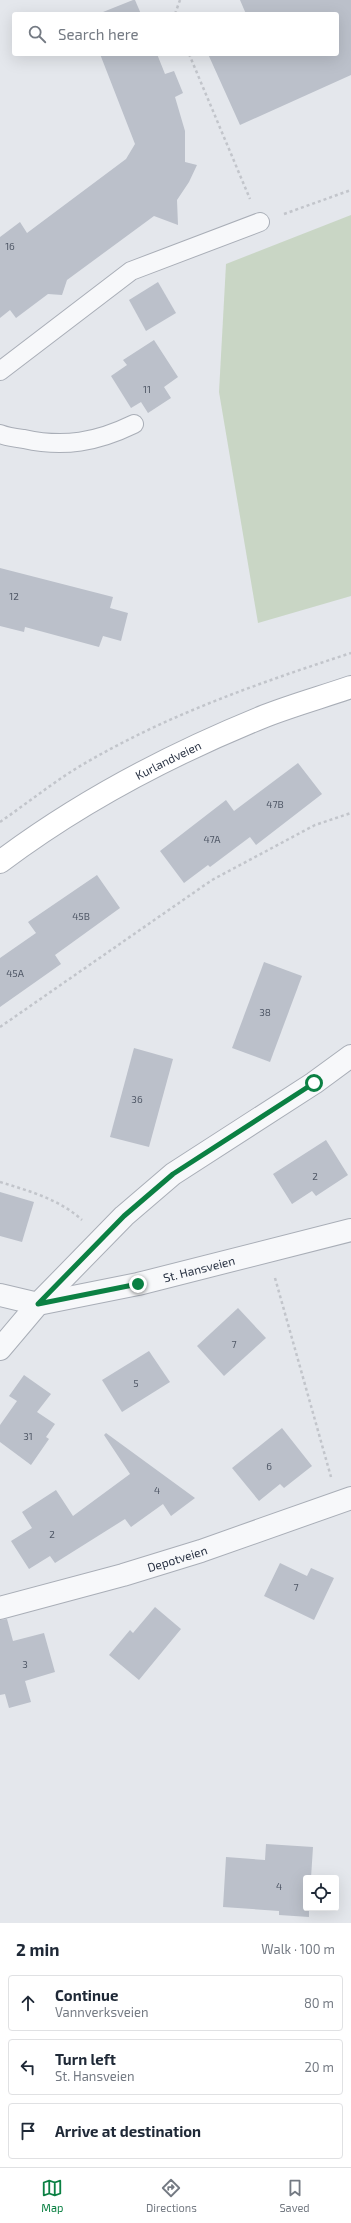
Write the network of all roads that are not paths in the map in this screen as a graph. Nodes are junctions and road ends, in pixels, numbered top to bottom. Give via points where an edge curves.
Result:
1 (260, 222) road end
2 (0, 371) edge
3 (134, 424) dead end
4 (0, 434) edge
5 (351, 687) edge
6 (0, 862) edge
7 (351, 1056) edge
8 (351, 1230) edge
9 (0, 1295) edge
10 (38, 1304) junction
11 (0, 1349) edge
12 (345, 1500) edge
13 (0, 1608) edge

1 - 2 lane via 131,271
3 - 4 lane via 114,433 66,444 39,443
5 - 6 main road, Kurlandveien via 266,715 153,766 44,829
7 - 10 street via 314,1083 173,1174 124,1216
8 - 10 street, St. Hansveien via 138,1284
9 - 10 street, St. Hansveien
10 - 11 street
12 - 13 street, Depotveien via 194,1553

